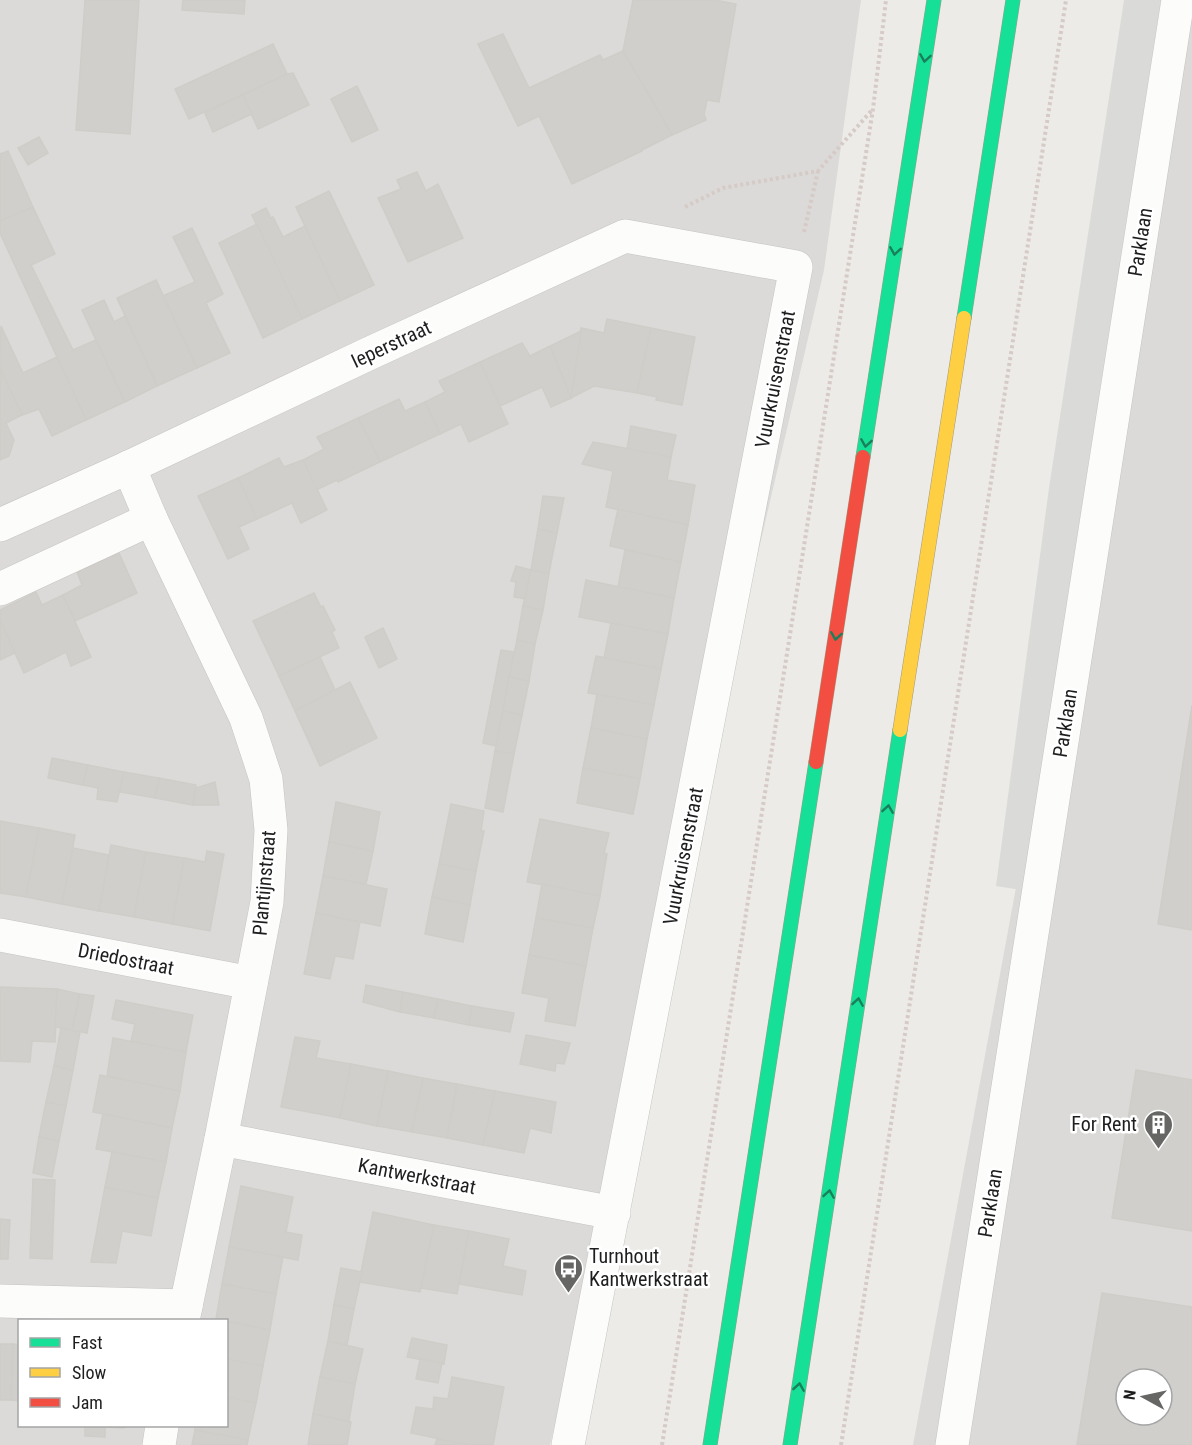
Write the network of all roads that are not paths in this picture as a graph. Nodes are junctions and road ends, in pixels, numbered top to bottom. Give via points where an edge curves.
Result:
1 (934, 0) edge
2 (1013, 0) edge
3 (1178, 0) edge
4 (796, 267) joint
5 (129, 467) junction
6 (151, 519) junction
7 (0, 525) edge
8 (0, 589) edge
9 (0, 935) edge
10 (251, 983) junction
11 (221, 1139) junction
12 (614, 1213) junction
13 (0, 1301) edge
14 (184, 1313) edge
15 (162, 1427) edge
16 (159, 1445) edge
17 (568, 1445) edge
18 (710, 1445) edge
19 (790, 1445) edge
20 (952, 1445) edge

1 -> 18 main road
19 -> 2 main road
3 - 20 street, Parklaan
4 - 5 street, Ieperstraat via 625,236
4 - 12 street, Vuurkruisenstraat
5 - 6 street, Plantijnstraat
5 - 7 street, Ieperstraat
6 - 8 street
6 - 10 street, Plantijnstraat via 246,718 266,779 272,830 267,902
9 - 10 street, Driedostraat
10 - 11 street, Plantijnstraat
11 - 12 street, Kantwerkstraat
11 - 14 street, Plantijnstraat
12 - 17 street, Vuurkruisenstraat
13 - 14 street
15 - 16 street

